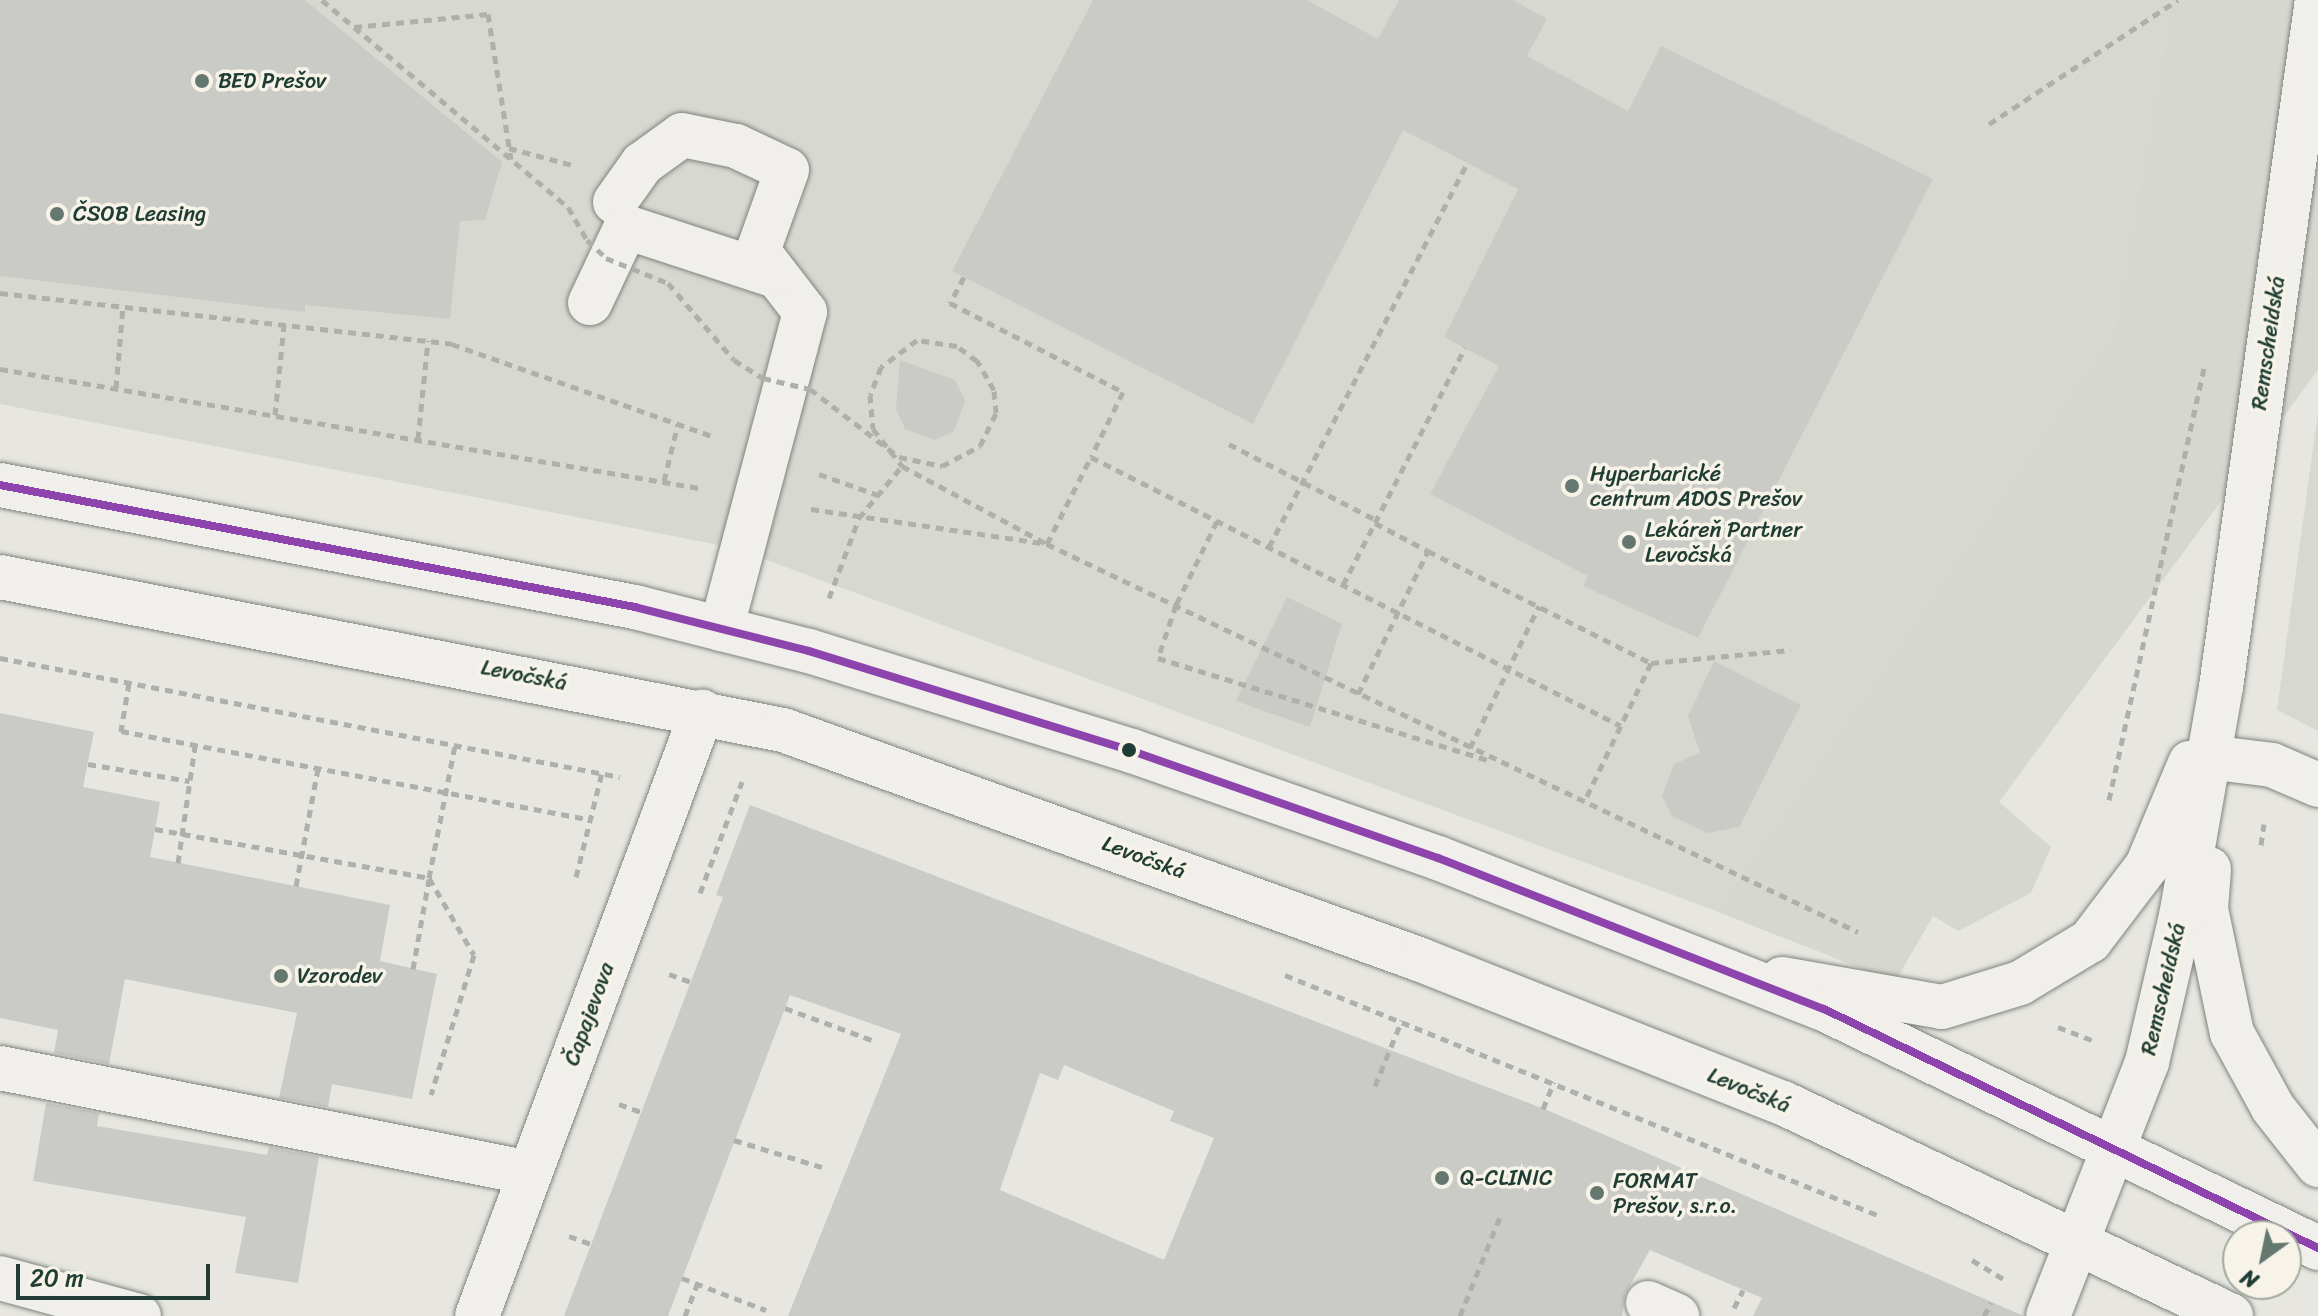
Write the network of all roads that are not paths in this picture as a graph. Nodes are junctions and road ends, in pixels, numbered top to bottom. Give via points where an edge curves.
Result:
1 (2317, 0) edge
2 (615, 202) dead end
3 (770, 274) junction
4 (590, 303) dead end
5 (0, 485) edge
6 (0, 577) edge
7 (721, 629) junction
8 (2221, 687) junction
9 (702, 712) junction
10 (2216, 758) junction
11 (2318, 785) edge
12 (1707, 963) junction
13 (0, 1068) edge
14 (2115, 1145) junction
15 (2318, 1165) edge
16 (530, 1173) junction
17 (2077, 1242) junction
18 (2318, 1248) edge
19 (0, 1278) edge
20 (2050, 1312) edge
21 (139, 1316) edge
22 (477, 1316) edge
23 (2231, 1316) edge

1 - 8 main road, Remscheidská
2 - 3 main road via 642,164 682,135 736,146 787,170 758,251
3 - 4 main road via 626,227
3 - 7 main road via 805,312
5 - 7 main road via 635,607
6 - 9 main road, Levočská
7 - 12 main road via 1132,751 1438,858
8 - 10 main road, Remscheidská
8 - 12 main road, Remscheidská via 2147,866 2090,941 2020,983 1942,1007 1875,1000
8 - 14 main road, Remscheidská via 2147,1062
9 - 16 main road, Čapajevova
9 - 17 main road, Levočská via 783,730 1053,822 1421,960 1783,1103
10 - 11 main road via 2272,765
10 - 15 main road, Remscheidská via 2206,909 2232,1033 2273,1108
12 - 14 main road via 1824,1009
13 - 16 main road
14 - 17 main road, Remscheidská
14 - 18 main road
16 - 22 main road, Čapajevova
17 - 20 main road, Remscheidská
17 - 23 main road, Levočská
19 - 21 main road

